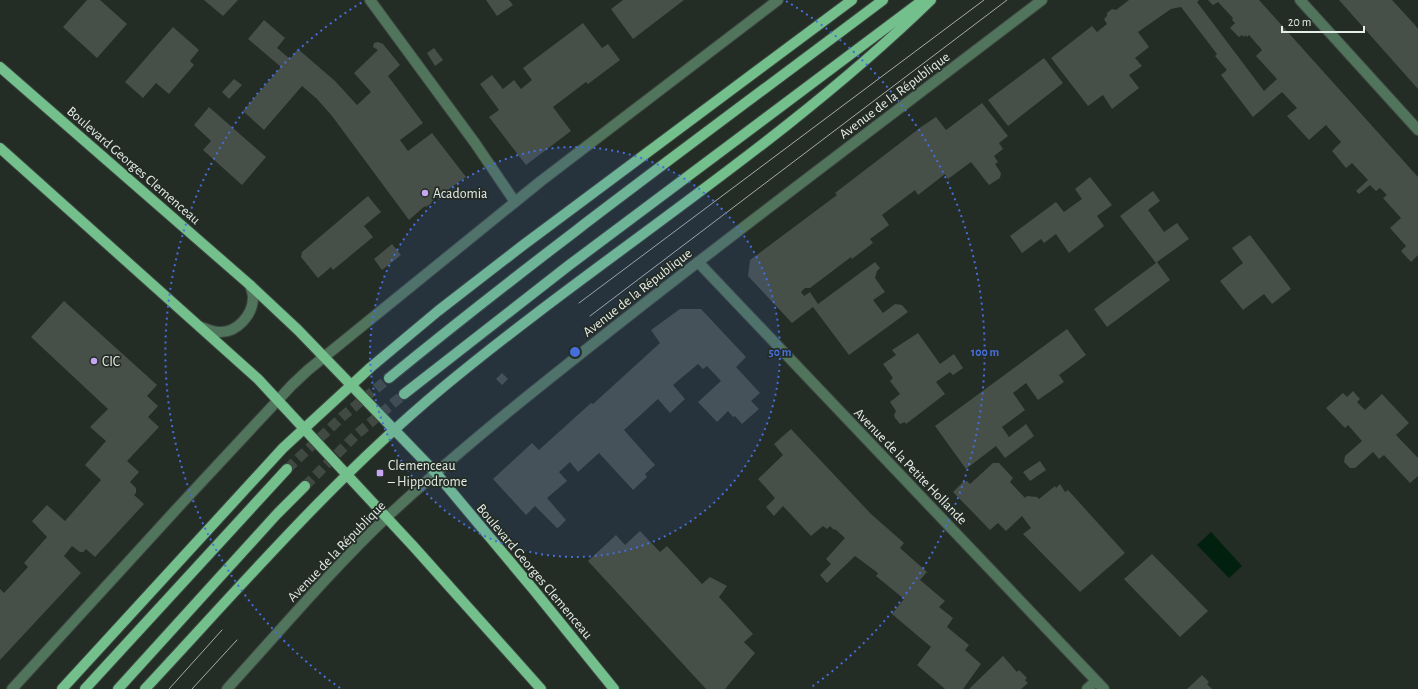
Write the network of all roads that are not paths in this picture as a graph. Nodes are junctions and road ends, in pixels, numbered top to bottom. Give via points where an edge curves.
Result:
1 (370, 0) edge
2 (778, 0) edge
3 (852, 0) edge
4 (883, 0) edge
5 (923, 0) edge
6 (931, 0) edge
7 (1042, 0) edge
8 (1300, 0) edge
9 (0, 67) edge
10 (1418, 130) edge
11 (0, 148) edge
12 (515, 202) junction
13 (698, 262) junction
14 (250, 285) junction
15 (201, 327) junction
16 (324, 357) junction
17 (389, 378) tunnel mouth
18 (351, 384) junction
19 (404, 394) tunnel mouth
20 (278, 400) junction
21 (304, 427) junction
22 (394, 429) junction
23 (287, 469) tunnel mouth
24 (436, 473) junction
25 (347, 475) junction
26 (305, 486) tunnel mouth
27 (387, 518) junction
28 (1096, 681) junction
29 (12, 689) edge
30 (62, 689) edge
31 (85, 689) edge
32 (118, 689) edge
33 (145, 689) edge
34 (227, 689) edge
35 (541, 689) edge
36 (614, 689) edge
37 (1087, 689) edge
38 (1104, 689) edge

1 - 12 street
2 - 12 street
3 - 18 main road via 492,270
4 - 17 main road via 551,250
5 - 19 main road via 568,266
6 - 22 main road via 857,68 768,140 509,336
7 - 13 street, Avenue de la République
8 - 10 street
9 - 14 main road, Boulevard Georges Clemenceau
11 - 15 main road
12 - 16 street
13 - 24 street, Avenue de la République via 548,379
13 - 28 street, Avenue de la Petite Hollande
14 - 15 street via 252,303 241,324 226,332
14 - 16 main road, Boulevard Georges Clemenceau
15 - 20 main road
16 - 18 main road, Boulevard Georges Clemenceau
16 - 20 street
18 - 21 main road
18 - 22 main road, Boulevard Georges Clemenceau
20 - 21 main road
20 - 29 street
21 - 25 main road
21 - 30 main road
22 - 24 main road, Boulevard Georges Clemenceau
22 - 25 main road
23 - 31 main road
24 - 27 street, Avenue de la République
24 - 36 main road, Boulevard Georges Clemenceau
25 - 27 main road
25 - 33 main road
26 - 32 main road
27 - 34 street, Avenue de la République via 326,580
27 - 35 main road
28 - 37 street
28 - 38 street, Avenue de la Petite Hollande

